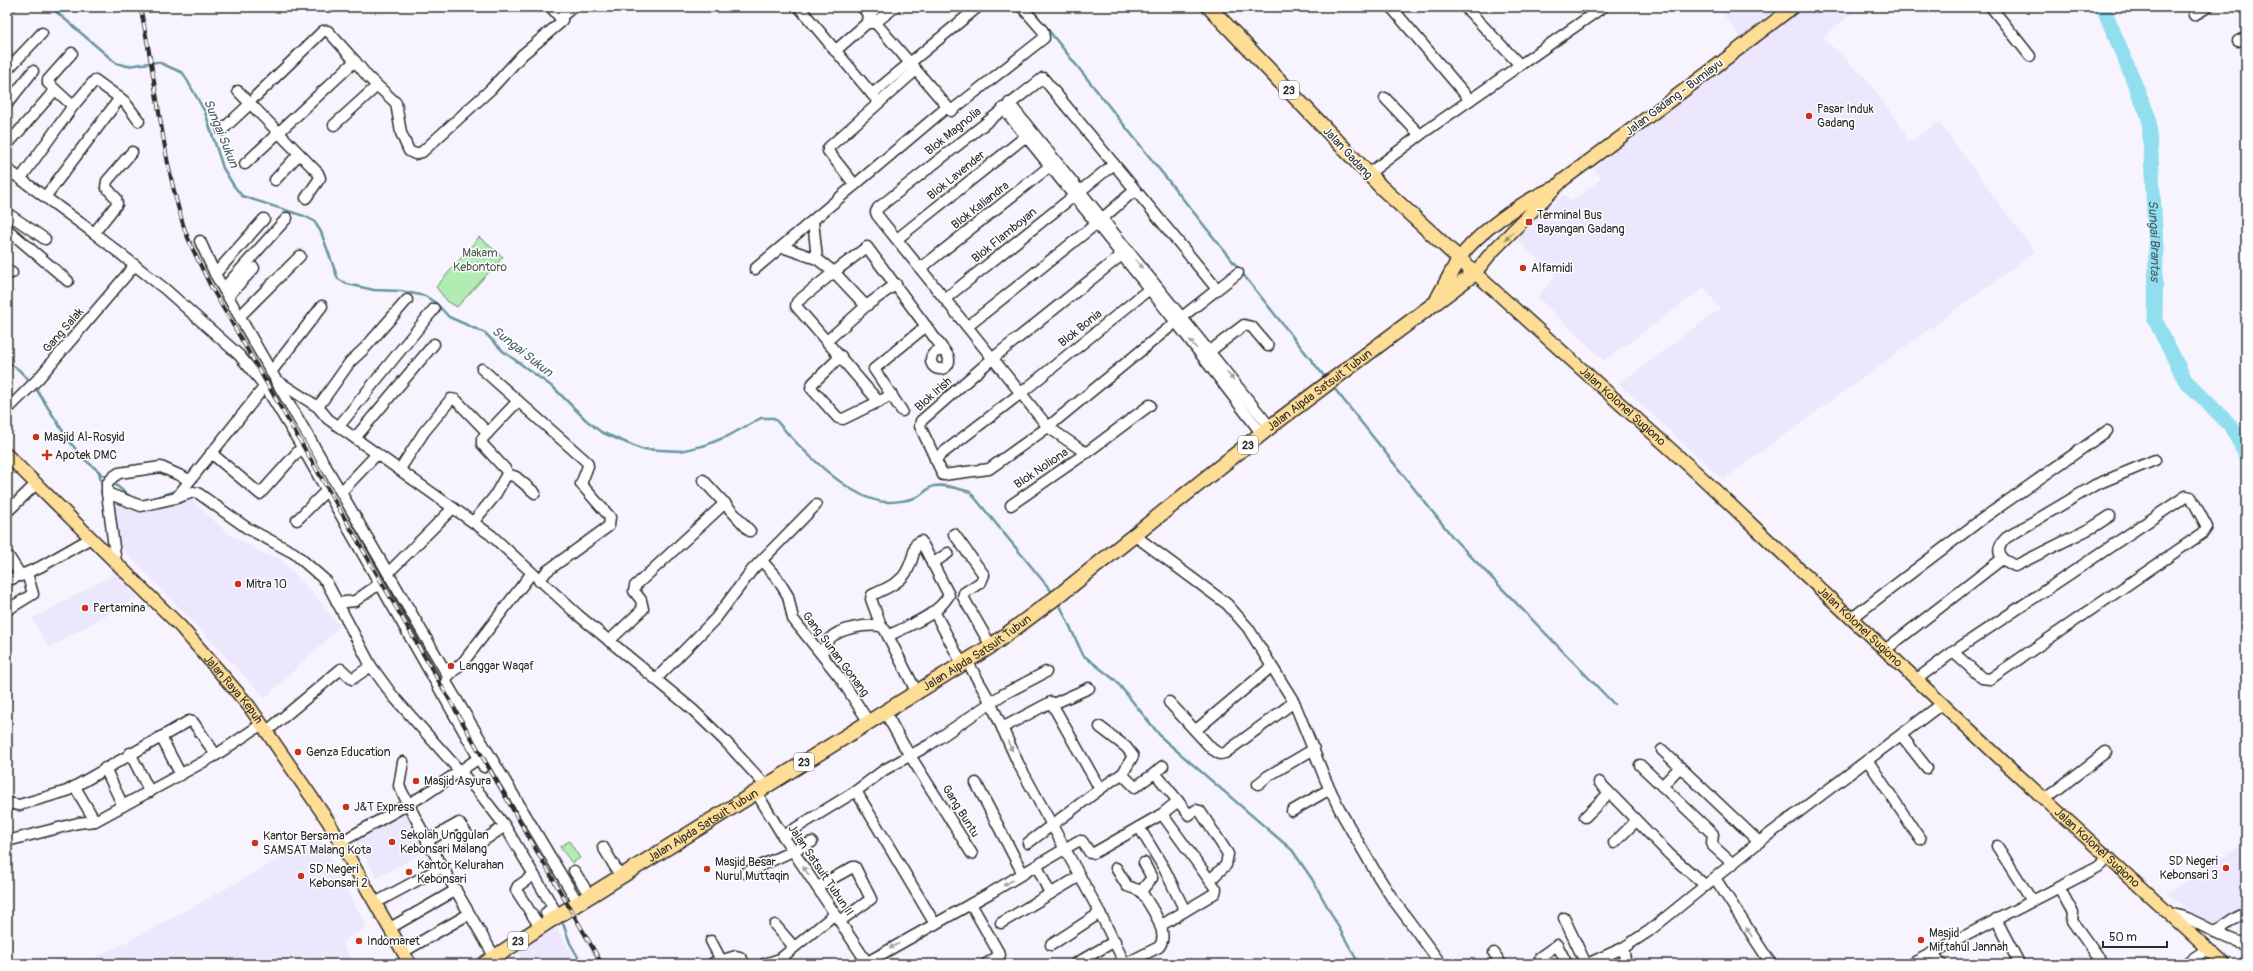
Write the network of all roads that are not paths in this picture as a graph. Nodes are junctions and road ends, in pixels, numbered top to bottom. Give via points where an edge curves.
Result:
1 (551, 7) edge
2 (573, 7) edge
3 (798, 7) edge
4 (878, 7) edge
5 (895, 7) edge
6 (978, 7) edge
7 (1022, 7) edge
8 (1209, 7) edge
9 (1390, 7) edge
10 (1466, 7) edge
11 (1603, 7) edge
12 (1793, 7) edge
13 (1991, 7) edge
14 (2208, 7) edge
15 (2194, 15) dead end
16 (561, 17) junction
17 (868, 17) edge
18 (42, 33) dead end
19 (835, 51) junction
20 (72, 53) dead end
21 (2030, 56) dead end
22 (355, 61) junction
23 (908, 62) junction
24 (1520, 65) junction
25 (7, 70) edge
26 (33, 71) dead end
27 (915, 71) junction
28 (377, 86) junction
29 (55, 90) junction
30 (238, 90) dead end
31 (872, 94) junction
32 (120, 98) junction
33 (1385, 98) dead end
34 (254, 100) junction
35 (1470, 100) junction
36 (878, 102) junction
37 (7, 104) edge
38 (73, 106) junction
39 (1006, 106) junction
40 (946, 108) junction
41 (139, 121) dead end
42 (334, 125) dead end
43 (222, 130) dead end
44 (279, 132) junction
45 (1028, 134) junction
46 (1420, 134) junction
47 (7, 145) edge
48 (132, 152) dead end
49 (299, 154) junction
50 (245, 164) dead end
51 (1052, 164) junction
52 (1114, 164) junction
53 (7, 169) edge
54 (1368, 174) junction
55 (21, 178) junction
56 (275, 180) dead end
57 (855, 185) junction
58 (1555, 187) junction
59 (1135, 190) junction
60 (1076, 194) junction
61 (45, 197) junction
62 (306, 198) dead end
63 (7, 213) edge
64 (287, 218) dead end
65 (264, 219) dead end
66 (813, 221) junction
67 (1099, 222) junction
68 (7, 229) edge
69 (94, 233) junction
70 (45, 239) dead end
71 (897, 239) junction
72 (200, 241) dead end
73 (782, 247) junction
74 (1124, 253) junction
75 (300, 256) dead end
76 (817, 259) junction
77 (1459, 259) junction
78 (135, 265) junction
79 (254, 268) dead end
80 (921, 268) junction
81 (755, 269) dead end
82 (834, 272) junction
83 (1238, 273) dead end
84 (1475, 273) junction
85 (216, 274) junction
86 (68, 281) dead end
87 (896, 284) junction
88 (1152, 287) junction
89 (1217, 289) junction
90 (226, 291) junction
91 (1496, 292) joint
92 (946, 298) junction
93 (407, 300) dead end
94 (1437, 300) junction
95 (322, 306) dead end
96 (866, 306) junction
97 (434, 309) dead end
98 (241, 315) junction
99 (1179, 319) junction
100 (926, 326) junction
101 (968, 326) junction
102 (935, 338) junction
103 (828, 340) junction
104 (434, 344) dead end
105 (1268, 346) dead end
106 (946, 353) junction
107 (1206, 354) junction
108 (933, 355) junction
109 (841, 356) junction
110 (993, 358) junction
111 (482, 369) dead end
112 (874, 369) junction
113 (273, 376) junction
114 (861, 380) junction
115 (265, 386) junction
116 (1021, 393) junction
117 (892, 395) junction
118 (518, 401) junction
119 (879, 402) junction
120 (1150, 405) dead end
121 (318, 407) junction
122 (7, 410) edge
123 (902, 411) dead end
124 (339, 426) junction
125 (1048, 427) junction
126 (1266, 430) junction
127 (2107, 431) dead end
128 (488, 433) junction
129 (355, 438) junction
130 (302, 447) junction
131 (211, 453) junction
132 (1086, 453) junction
133 (377, 454) junction
134 (7, 455) edge
135 (936, 459) junction
136 (2155, 460) dead end
137 (400, 469) junction
138 (507, 474) junction
139 (703, 480) dead end
140 (37, 483) junction
141 (109, 484) junction
142 (184, 488) junction
143 (326, 491) junction
144 (341, 492) junction
145 (536, 493) dead end
146 (725, 503) junction
147 (816, 505) dead end
148 (1011, 505) dead end
149 (453, 508) junction
150 (7, 512) edge
151 (2110, 516) dead end
152 (297, 520) dead end
153 (474, 521) junction
154 (750, 531) dead end
155 (954, 534) dead end
156 (1134, 535) junction
157 (91, 538) junction
158 (948, 553) dead end
159 (7, 554) edge
160 (2002, 559) junction
161 (762, 561) junction
162 (116, 563) junction
163 (932, 564) junction
164 (388, 573) junction
165 (24, 574) junction
166 (535, 578) junction
167 (7, 581) edge
168 (379, 584) junction
169 (340, 602) junction
170 (7, 610) edge
171 (934, 611) junction
172 (1852, 618) junction
173 (881, 626) junction
174 (888, 636) junction
175 (609, 641) junction
176 (990, 646) junction
177 (1885, 650) junction
178 (822, 654) junction
179 (1955, 654) junction
180 (965, 662) junction
181 (372, 666) junction
182 (1271, 667) junction
183 (1046, 672) dead end
184 (448, 676) junction
185 (656, 679) junction
186 (1920, 681) junction
187 (1089, 688) dead end
188 (917, 693) junction
189 (1168, 702) dead end
190 (1294, 702) junction
191 (991, 703) junction
192 (1943, 703) junction
193 (1053, 704) junction
194 (885, 712) junction
195 (868, 721) junction
196 (1100, 727) dead end
197 (265, 728) junction
198 (1002, 728) junction
199 (1196, 730) junction
200 (1901, 735) junction
201 (161, 737) junction
202 (1314, 749) junction
203 (1662, 750) dead end
204 (2106, 752) dead end
205 (130, 753) junction
206 (216, 755) junction
207 (910, 755) junction
208 (1868, 761) junction
209 (403, 762) dead end
210 (1640, 765) dead end
211 (1680, 767) junction
212 (105, 768) junction
213 (1927, 768) dead end
214 (462, 771) junction
215 (1122, 774) junction
216 (181, 775) junction
217 (1599, 782) dead end
218 (976, 783) dead end
219 (1258, 784) dead end
220 (1662, 786) junction
221 (75, 787) junction
222 (761, 789) junction
223 (1100, 789) junction
224 (1330, 789) junction
225 (856, 791) junction
226 (150, 792) junction
227 (1608, 793) junction
228 (2045, 799) junction
229 (1178, 801) junction
230 (7, 803) edge
231 (407, 804) junction
232 (123, 806) junction
233 (1292, 811) dead end
234 (1162, 814) junction
235 (1585, 817) dead end
236 (95, 821) junction
237 (1636, 821) junction
238 (1052, 824) junction
239 (505, 826) junction
240 (1139, 827) junction
241 (782, 836) junction
242 (1920, 839) dead end
243 (7, 841) edge
244 (427, 841) junction
245 (341, 842) junction
246 (812, 842) dead end
247 (1759, 842) junction
248 (1028, 843) dead end
249 (1614, 843) dead end
250 (1997, 846) dead end
251 (603, 848) dead end
252 (1065, 850) junction
253 (793, 851) junction
254 (972, 854) dead end
255 (2108, 858) junction
256 (1144, 863) dead end
257 (1733, 864) junction
258 (1037, 866) junction
259 (442, 867) junction
260 (1116, 868) dead end
261 (574, 871) dead end
262 (745, 873) dead end
263 (1023, 874) junction
264 (534, 876) junction
265 (1080, 876) junction
266 (621, 877) junction
267 (1715, 878) junction
268 (1210, 880) junction
269 (1706, 886) junction
270 (817, 887) junction
271 (2059, 887) junction
272 (456, 890) junction
273 (1141, 891) junction
274 (1050, 894) junction
275 (590, 896) junction
276 (2032, 901) junction
277 (375, 903) junction
278 (578, 903) junction
279 (971, 904) junction
280 (1185, 911) junction
281 (2246, 911) edge
282 (1100, 913) junction
283 (2167, 913) junction
284 (470, 914) junction
285 (838, 918) junction
286 (1564, 918) dead end
287 (1996, 919) junction
288 (550, 920) junction
289 (1001, 923) dead end
290 (935, 924) junction
291 (775, 925) dead end
292 (1160, 926) junction
293 (390, 928) junction
294 (2215, 932) junction
295 (711, 941) dead end
296 (1115, 941) junction
297 (1051, 944) dead end
298 (2246, 944) edge
299 (794, 948) junction
300 (1623, 948) junction
301 (2206, 949) junction
302 (403, 952) junction
303 (1613, 952) junction
304 (1494, 953) dead end
305 (1933, 953) junction
306 (1540, 957) dead end
307 (2018, 961) dead end
308 (487, 962) edge
309 (717, 962) edge
310 (866, 963) edge
311 (1500, 963) edge
312 (410, 964) edge
313 (745, 964) edge
314 (764, 964) edge
315 (986, 964) edge
316 (1075, 964) edge
317 (1125, 964) edge
318 (1441, 964) edge
319 (1567, 964) edge
320 (1586, 964) edge
321 (1620, 964) edge
322 (1626, 964) edge
323 (1772, 964) edge
324 (1911, 964) edge
325 (1941, 964) edge
326 (2103, 964) edge
327 (2185, 964) edge
328 (2224, 964) edge

1 - 16 street
2 - 16 street
3 - 19 street
4 - 17 street
5 - 17 street
6 - 23 street
7 - 40 street via 1043,31 1044,38 954,110
8 - 54 highway, Jalan Gadang / 23
9 - 35 street
10 - 24 street
11 - 24 street
12 - 58 main road, Jalan Gadang - Bumiayu
13 - 21 street
14 - 15 street
16 - 28 street via 560,23 522,55 491,89 422,152 415,154 409,151 401,133 396,103
17 - 19 street
17 - 23 street
18 - 25 street
19 - 31 street
20 - 29 street via 48,80
22 - 28 street
22 - 34 street via 328,31 323,31
22 - 44 street
23 - 27 street
23 - 31 street
24 - 35 street
26 - 37 street
27 - 36 street
27 - 40 street
28 - 42 street
29 - 38 street
29 - 47 street
30 - 34 street
31 - 36 street
32 - 38 street via 95,80
32 - 41 street
32 - 61 street
33 - 46 street
34 - 43 street
34 - 44 street
35 - 46 street
36 - 57 street via 828,148
38 - 55 street
39 - 45 street
39 - 52 street, Blok Magnolia via 1040,80 1046,80
39 - 71 street, Blok Magnolia via 878,208 877,216
40 - 57 street
44 - 49 street
44 - 50 street
45 - 51 street
45 - 71 street, Blok Lavender
46 - 54 street
48 - 69 street via 107,181 106,187 116,198 117,204
49 - 56 street
49 - 62 street via 320,178
51 - 60 street
51 - 80 street, Blok Kaliandra
52 - 59 street
52 - 60 street, Blok Flamboyan
53 - 55 street
54 - 77 highway, Jalan Gadang / 23
55 - 61 street
57 - 66 street
58 - 77 main road, Jalan Gadang - Bumiayu via 1530,199 1486,231
58 -> 84 main road, Jalan Gadang - Bumiayu
59 - 67 street
59 - 89 street
60 - 67 street
60 - 92 street, Blok Flamboyan
61 - 69 street
63 - 70 street
64 - 90 street
65 - 85 street
66 - 73 street
66 - 76 street
67 - 74 street
67 - 101 street
68 - 86 street
69 - 78 street
71 - 80 street
72 - 85 street
73 - 76 street
73 - 81 street
74 - 88 street
74 - 110 street
75 - 98 street
76 - 82 street
77 - 84 highway, Jalan Gadang
77 - 94 highway, Jalan Aipda Satsuit Tubun / 23
78 - 115 street via 192,311 239,355
78 - 122 street, Gang Salak via 38,379
79 - 90 street
80 - 92 street
82 - 87 street via 867,247
82 - 96 street
82 - 103 street via 797,302 796,306
83 - 89 street
84 - 91 main road, Jalan Gadang
84 - 94 highway, Jalan Aipda Satsuit Tubun / 23
85 - 90 street
87 - 96 street
87 - 100 street
88 - 99 street
88 - 116 street, Blok Bonia
89 - 99 street
90 - 98 street
91 - 172 main road, Jalan Kolonel Sugiono via 1698,474
92 - 101 street
93 - 121 street via 350,362
94 - 126 highway, Jalan Aipda Satsuit Tubun / 23
95 - 113 street
96 - 103 street
97 - 124 street
98 - 113 street
99 - 107 street
99 - 125 street
100 - 102 street
100 - 112 street
101 - 110 street
102 - 106 street
102 - 108 street
103 - 109 street
104 - 129 street
105 - 107 street via 1252,327 1244,325
106 - 108 street via 941,351
106 - 108 street via 949,362 947,367 941,369 934,366 931,361
107 - 126 street
109 - 114 street
109 - 119 street via 813,383 812,390 841,419
110 - 116 street
110 - 135 street, Blok Irish via 921,421 920,426
111 - 118 street
112 - 114 street
112 - 117 street
113 - 121 street, Jalan Satsuit Tubun II
113 - 144 street
114 - 119 street
115 - 130 street
115 - 131 street
116 - 125 street
116 - 135 street, Blok Bonia
117 - 119 street
117 - 123 street
118 - 128 street
118 - 166 street via 587,462 588,466 581,484 611,521 609,526
120 - 132 street, Blok Noliona
121 - 124 street, Jalan Satsuit Tubun II via 328,419
124 - 129 street, Jalan Satsuit Tubun II
125 - 132 street
125 - 135 street via 989,469 943,475
126 - 156 highway, Jalan Aipda Satsuit Tubun / 23
127 - 172 street via 1982,519
128 - 137 street via 456,400 451,399 424,432
128 - 138 street via 482,438 482,444
129 - 133 street, Jalan Satsuit Tubun II
130 - 131 street via 260,494
130 - 143 street
131 - 142 street
132 - 148 street, Blok Noliona
133 - 137 street, Jalan Satsuit Tubun II
133 - 144 street
134 - 140 main road, Jalan Raya Kepuh
136 - 160 street via 2094,485 2006,538 1999,549
137 - 149 street, Jalan Satsuit Tubun II
138 - 145 street via 516,477
138 - 153 street via 494,497
139 - 146 street
140 - 150 street
140 - 157 main road, Jalan Raya Kepuh
141 - 142 street via 141,506
141 - 142 street via 119,473 161,467
141 - 162 street
142 - 169 street via 198,493 247,528 294,553 326,581
143 - 152 street
143 - 168 street
144 - 164 street
146 - 154 street
146 - 175 street via 635,586 634,591 641,600 643,609
147 - 161 street
149 - 153 street, Jalan Satsuit Tubun II
149 - 164 street
151 - 160 street via 2015,566
153 - 166 street, Jalan Satsuit Tubun II
155 - 176 street via 984,575 982,582 964,593 963,597
156 - 176 highway, Jalan Aipda Satsuit Tubun / 23
156 - 182 street via 1227,604 1248,628
157 - 162 main road, Jalan Raya Kepuh
157 - 165 street
158 - 163 street
159 - 165 street
160 - 177 street
161 - 178 street, Gang Sunan Gonang via 788,596 793,619
161 - 185 street via 716,618
162 - 197 main road, Jalan Raya Kepuh via 202,650
163 - 171 street via 949,595
163 - 173 street via 921,541 918,541 911,566 904,578 872,595 871,599
164 - 184 street
165 - 167 street
165 - 170 street via 34,594
166 - 175 street, Jalan Satsuit Tubun II
166 - 184 street via 464,661
168 - 169 street via 355,601
168 - 214 street via 481,763
169 - 181 street
171 - 174 street
171 - 180 street
172 - 177 main road, Jalan Kolonel Sugiono
173 - 174 street
173 - 178 street via 836,634 828,641
174 - 188 street
175 - 185 street, Jalan Satsuit Tubun II
176 - 180 highway, Jalan Aipda Satsuit Tubun / 23
177 - 186 main road, Jalan Kolonel Sugiono
178 - 195 street, Gang Sunan Gonang via 857,701
179 - 179 street via 2186,496 2191,497 2207,527 2203,533 1990,679 1982,678
179 - 186 street
180 - 188 highway, Jalan Aipda Satsuit Tubun / 23
180 - 191 street
181 - 197 street via 352,679 341,669
181 - 214 street via 393,696
182 - 190 street
182 - 199 street
183 - 191 street
184 - 278 street via 446,682
185 - 222 street, Jalan Satsuit Tubun II via 698,715
186 - 192 main road, Jalan Kolonel Sugiono
187 - 193 street
188 - 194 highway, Jalan Aipda Satsuit Tubun / 23
189 - 199 street
190 - 199 street via 1225,753 1220,754 1212,749
190 - 202 street
191 - 198 street
191 - 207 street
192 - 200 street
192 - 228 main road, Jalan Kolonel Sugiono
193 - 198 street via 1048,702
193 - 223 street
194 - 195 highway, Jalan Aipda Satsuit Tubun / 23
194 - 207 street, Gang Buntu
195 - 222 highway, Jalan Aipda Satsuit Tubun / 23
196 - 215 street via 1132,753 1132,760
197 - 206 street
197 - 245 main road, Jalan Raya Kepuh
198 -> 238 street via 1018,764
200 - 208 street
200 - 213 street
201 - 205 street
201 - 206 street via 192,721
201 - 216 street
202 - 219 street
202 - 224 street
203 - 211 street
204 - 228 street
205 - 212 street
205 - 226 street
206 - 216 street
207 - 225 street
207 - 254 street, Gang Buntu
208 - 242 street
208 - 247 street
209 - 231 street via 398,782
210 - 220 street
211 - 220 street
211 - 247 street
212 - 221 street
212 - 232 street
214 - 231 street
214 - 239 street
215 - 223 street
215 - 229 street via 1135,787 1159,770
216 - 226 street
217 - 227 street
218 - 263 street
220 - 257 street via 1713,834 1713,846
221 - 230 street via 19,806
221 - 236 street
222 - 241 street, Jalan Satsuit Tubun II
222 - 266 highway, Jalan Aipda Satsuit Tubun / 23
223 - 238 street
224 - 233 street
224 - 318 street via 1392,898
225 - 241 street
225 - 290 street
226 - 232 street
227 - 235 street
227 - 237 street
228 - 255 main road, Jalan Kolonel Sugiono
229 - 234 street
229 - 268 street via 1189,815 1196,810 1200,811 1228,854 1226,865
231 - 244 street
231 - 245 street
232 - 236 street
234 - 240 street
234 - 268 street
236 - 243 street
237 - 249 street
237 - 269 street
238 - 248 street
238 - 252 street
239 - 244 street via 477,845 459,823
239 - 264 street
240 - 252 street via 1092,854 1081,840
240 - 280 street via 1165,870
241 - 253 street, Jalan Satsuit Tubun II
244 - 259 street
245 - 277 main road, Jalan Raya Kepuh
246 - 253 street
247 - 257 street
250 - 276 street
251 - 266 street
252 - 258 street
252 - 265 street
253 - 262 street
270 -> 253 street, Jalan Satsuit Tubun II
255 - 271 street
255 - 283 main road, Jalan Kolonel Sugiono
256 - 273 street via 1152,876 1150,883
257 - 267 street
258 - 263 street
258 - 274 street
259 - 272 street
259 - 277 street
260 - 273 street via 1127,886
261 - 275 street
263 -> 279 street
264 - 288 street via 553,907 546,912
264 - 288 street via 516,890
265 - 274 street
265 - 282 street
266 - 275 highway, Jalan Aipda Satsuit Tubun / 23
267 - 269 street
323 -> 267 street
268 - 280 street via 1216,890 1215,893
269 - 300 street
270 - 285 street, Jalan Satsuit Tubun II
270 - 285 street via 852,867 856,869 871,901
271 - 276 street
271 - 326 street via 2074,913 2072,921
272 - 284 street
272 - 293 street
273 - 292 street
274 - 289 street
275 - 278 highway, Jalan Aipda Satsuit Tubun / 23
276 - 287 street
277 - 293 main road, Jalan Raya Kepuh
278 - 288 highway, Jalan Aipda Satsuit Tubun / 23
279 - 290 street
279 - 315 street via 1000,955
280 - 292 street
281 - 294 street
282 - 296 street
282 - 297 street
283 - 294 street via 2179,915
283 - 301 main road, Jalan Kolonel Sugiono
284 - 302 street
284 - 308 street
285 - 299 street
285 - 310 street, Jalan Satsuit Tubun II
286 - 320 street
287 - 305 street
287 - 307 street
288 - 308 highway, Jalan Aipda Satsuit Tubun / 23
290 -> 310 street
291 - 299 street
292 - 317 street via 1163,939 1159,947
293 - 302 main road, Jalan Raya Kepuh
294 - 298 street
295 - 309 street
296 - 316 street
296 - 317 street
299 - 314 street via 780,959
300 - 303 street
300 - 322 street
301 - 327 street
301 - 328 main road, Jalan Kolonel Sugiono
302 - 312 main road, Jalan Raya Kepuh
303 - 320 street
303 - 321 street
304 - 311 street
305 - 324 street
305 - 325 street
306 - 319 street via 1557,945
309 - 313 street via 736,956

